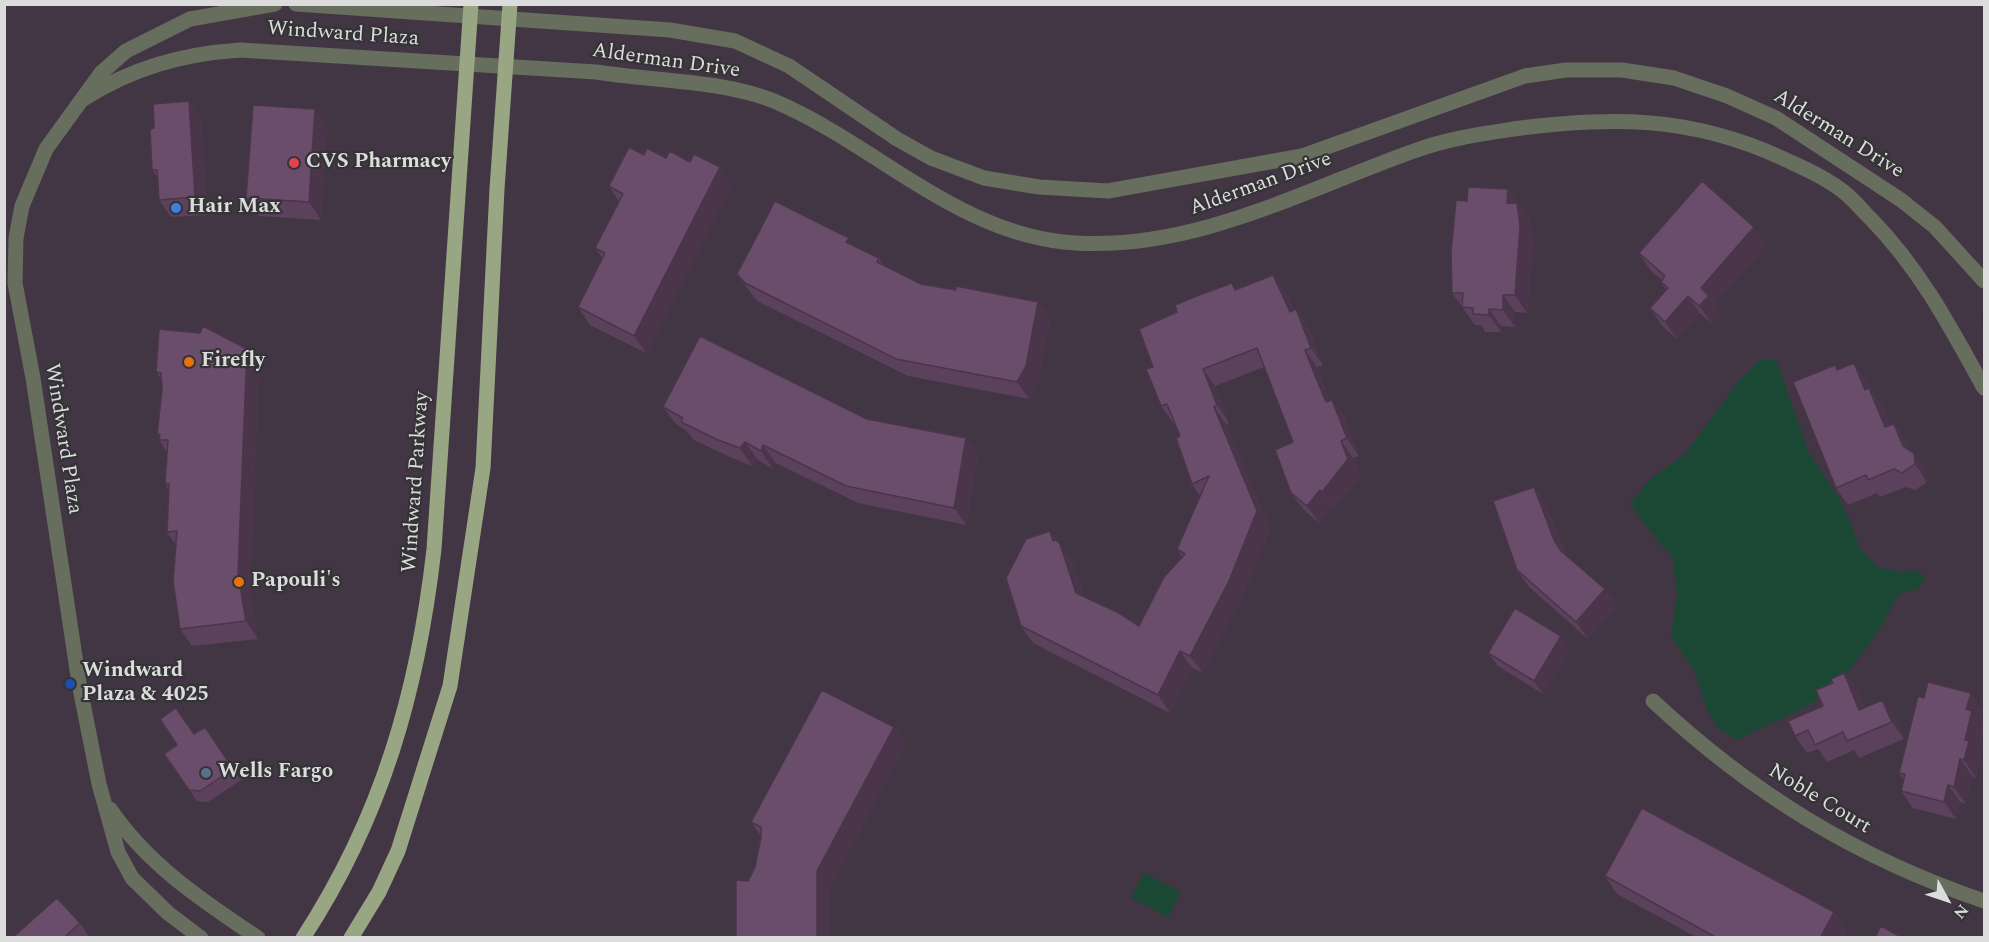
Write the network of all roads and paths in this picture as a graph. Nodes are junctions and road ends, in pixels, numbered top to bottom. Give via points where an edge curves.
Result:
1 (274, 4) edge
2 (296, 4) edge
3 (470, 10) edge
4 (510, 11) edge
5 (466, 65) junction
6 (506, 68) junction
7 (82, 99) junction
8 (1984, 281) edge
9 (1984, 388) edge
10 (1653, 701) dead end
11 (103, 799) junction
12 (1984, 901) edge
13 (201, 938) edge
14 (258, 938) edge
15 (303, 938) edge
16 (351, 938) edge

1 - 7 street, Windward Plaza via 206,14 169,27 126,51 101,72
2 - 3 street, Windward Plaza
3 - 4 street, Windward Plaza
3 - 5 main road, Windward Parkway
4 - 6 main road
4 - 8 street, Alderman Drive via 735,41 789,66 931,158 984,178 1039,187 1107,191 1302,156 1525,76 1566,70 1622,70 1674,78 1776,118 1901,200 1935,227
5 - 6 street, Alderman Drive
5 - 7 street, Windward Plaza via 240,50 201,53 145,67
5 - 15 main road, Windward Parkway via 426,621 404,721 374,801 337,880
6 - 9 street, Alderman Drive via 596,72 706,84 770,99 830,128 906,180 1006,230 1074,243 1122,243 1195,232 1417,150 1467,136 1558,123 1643,121 1695,127 1748,142 1815,173 1846,194 1898,247 1934,297
6 - 16 main road via 483,468 450,686 398,851
7 - 11 street, Windward Plaza via 46,149 22,206 15,238 15,283 79,682
10 - 12 street, Noble Court via 1695,740 1786,808 1885,863
11 - 13 street, Windward Plaza via 118,852 132,878
11 - 14 street, Windward Plaza via 139,846 160,866 199,899

